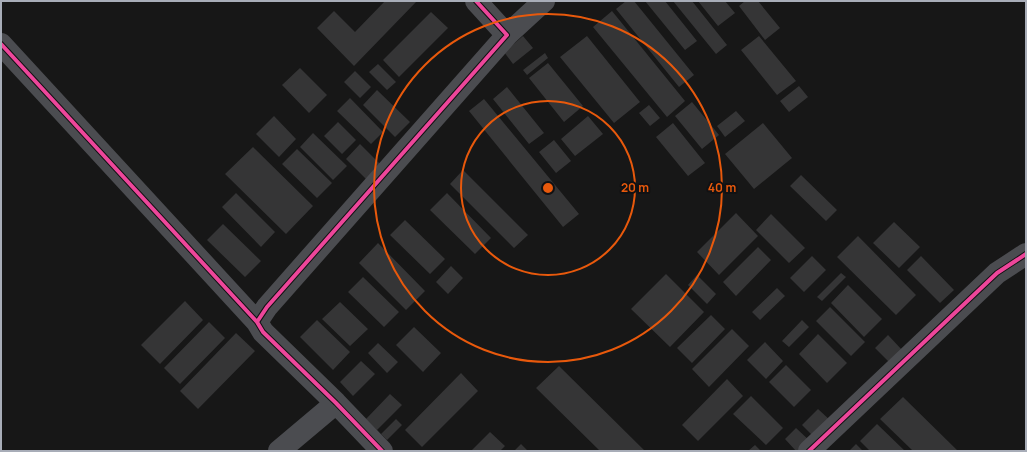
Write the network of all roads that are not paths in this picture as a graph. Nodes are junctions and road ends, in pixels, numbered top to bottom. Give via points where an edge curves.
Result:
1 (476, 1) edge
2 (544, 1) edge
3 (507, 35) junction
4 (1, 44) edge
5 (1026, 254) edge
6 (257, 322) junction
7 (336, 403) junction
8 (279, 451) edge
9 (382, 451) edge
10 (809, 451) edge

1 - 3 street
2 - 3 street
3 - 6 street via 267,307
4 - 6 street
5 - 10 street via 997,273
6 - 7 street via 263,332
7 - 8 street
7 - 9 street

